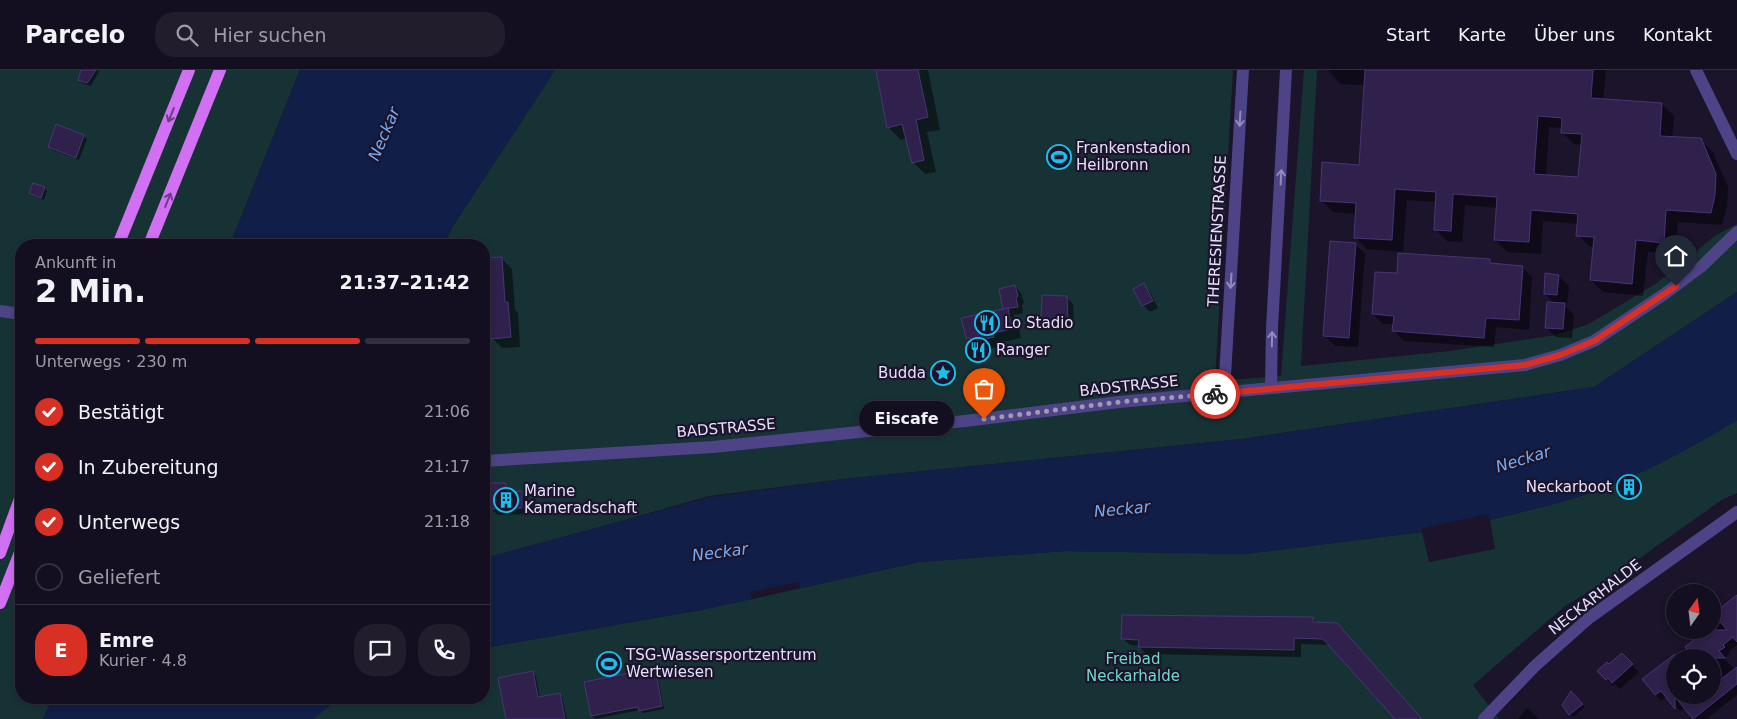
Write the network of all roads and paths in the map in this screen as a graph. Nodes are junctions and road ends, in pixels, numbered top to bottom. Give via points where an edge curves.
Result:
1 (189, 70) edge
2 (220, 70) edge
3 (1243, 70) edge
4 (1286, 70) edge
5 (1696, 70) edge
6 (1737, 154) edge
7 (1737, 232) edge
8 (120, 239) edge
9 (151, 239) edge
10 (0, 311) edge
11 (15, 313) edge
12 (1271, 388) junction
13 (1224, 393) junction
14 (490, 461) edge
15 (15, 512) edge
16 (1737, 512) edge
17 (0, 553) edge
18 (15, 565) edge
19 (0, 603) edge
20 (1484, 719) edge

1 -> 8 main road
9 -> 2 main road
3 -> 13 street, THERESIENSTRASSE
12 -> 4 street
5 - 6 street
7 - 12 street, BADSTRASSE via 1702,266 1663,295 1594,341 1560,355 1525,365
10 - 11 street
12 - 13 street, BADSTRASSE
13 - 14 street, BADSTRASSE via 713,447
15 - 17 main road
16 - 20 street, NECKARHALDE via 1589,618 1535,666
18 - 19 main road

